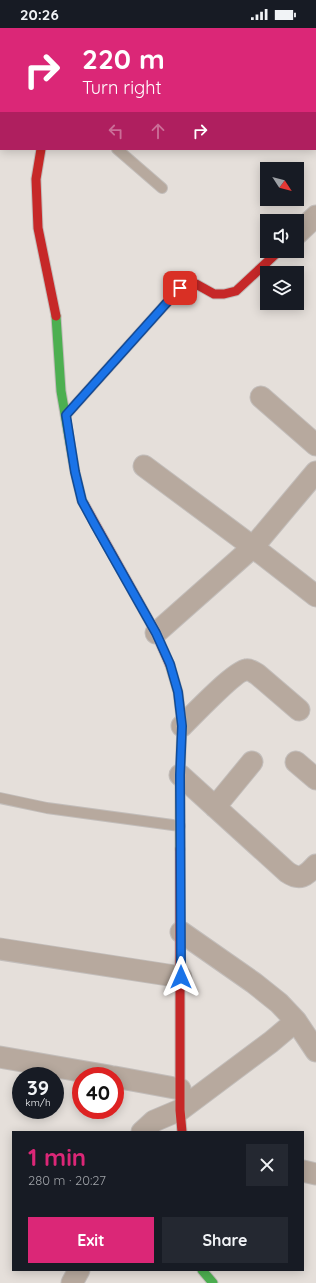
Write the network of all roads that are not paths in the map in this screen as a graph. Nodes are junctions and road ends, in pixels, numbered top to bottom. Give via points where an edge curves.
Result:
1 (41, 150) edge
2 (117, 150) edge
3 (162, 188) dead end
4 (316, 216) edge
5 (304, 227) edge
6 (271, 258) edge
7 (261, 397) dead end
8 (66, 415) junction
9 (316, 444) edge
10 (144, 466) dead end
11 (316, 472) edge
12 (254, 546) junction
13 (316, 596) edge
14 (156, 633) junction
15 (299, 710) dead end
16 (182, 726) junction
17 (252, 762) dead end
18 (296, 762) dead end
19 (180, 775) junction
20 (316, 779) edge
21 (0, 798) edge
22 (216, 807) junction
23 (180, 826) junction
24 (316, 865) edge
25 (181, 932) junction
26 (0, 949) edge
27 (181, 977) junction
28 (296, 1021) junction
29 (316, 1051) edge
30 (0, 1057) edge
31 (72, 1070) edge
32 (124, 1079) edge
33 (180, 1089) junction
34 (180, 1110) junction
35 (143, 1131) edge
36 (182, 1131) edge
37 (304, 1171) edge
38 (316, 1174) edge
39 (78, 1271) edge
40 (203, 1271) edge
41 (72, 1283) edge
42 (213, 1283) edge

1 - 8 street via 36,179 38,228 57,320 61,391
2 - 3 lane
4 - 5 street
6 - 8 street via 236,291 214,294 196,284 188,283 180,288
7 - 9 street
8 - 14 street via 82,501
10 - 12 street
11 - 12 street
12 - 13 street
12 - 14 street
14 - 16 street via 170,664 178,692
15 - 16 street via 250,669 231,679
16 - 19 street
17 - 22 street
18 - 20 street
19 - 22 street
19 - 23 street
21 - 23 lane via 47,808
22 - 24 street via 294,877 309,873
23 - 25 street
25 - 27 street
25 - 28 street via 254,983
26 - 27 street
27 - 33 street
28 - 29 street
28 - 34 street
30 - 31 street
32 - 33 street
33 - 34 street
34 - 35 street via 154,1121
34 - 36 street
37 - 38 street
39 - 41 street
40 - 42 street

